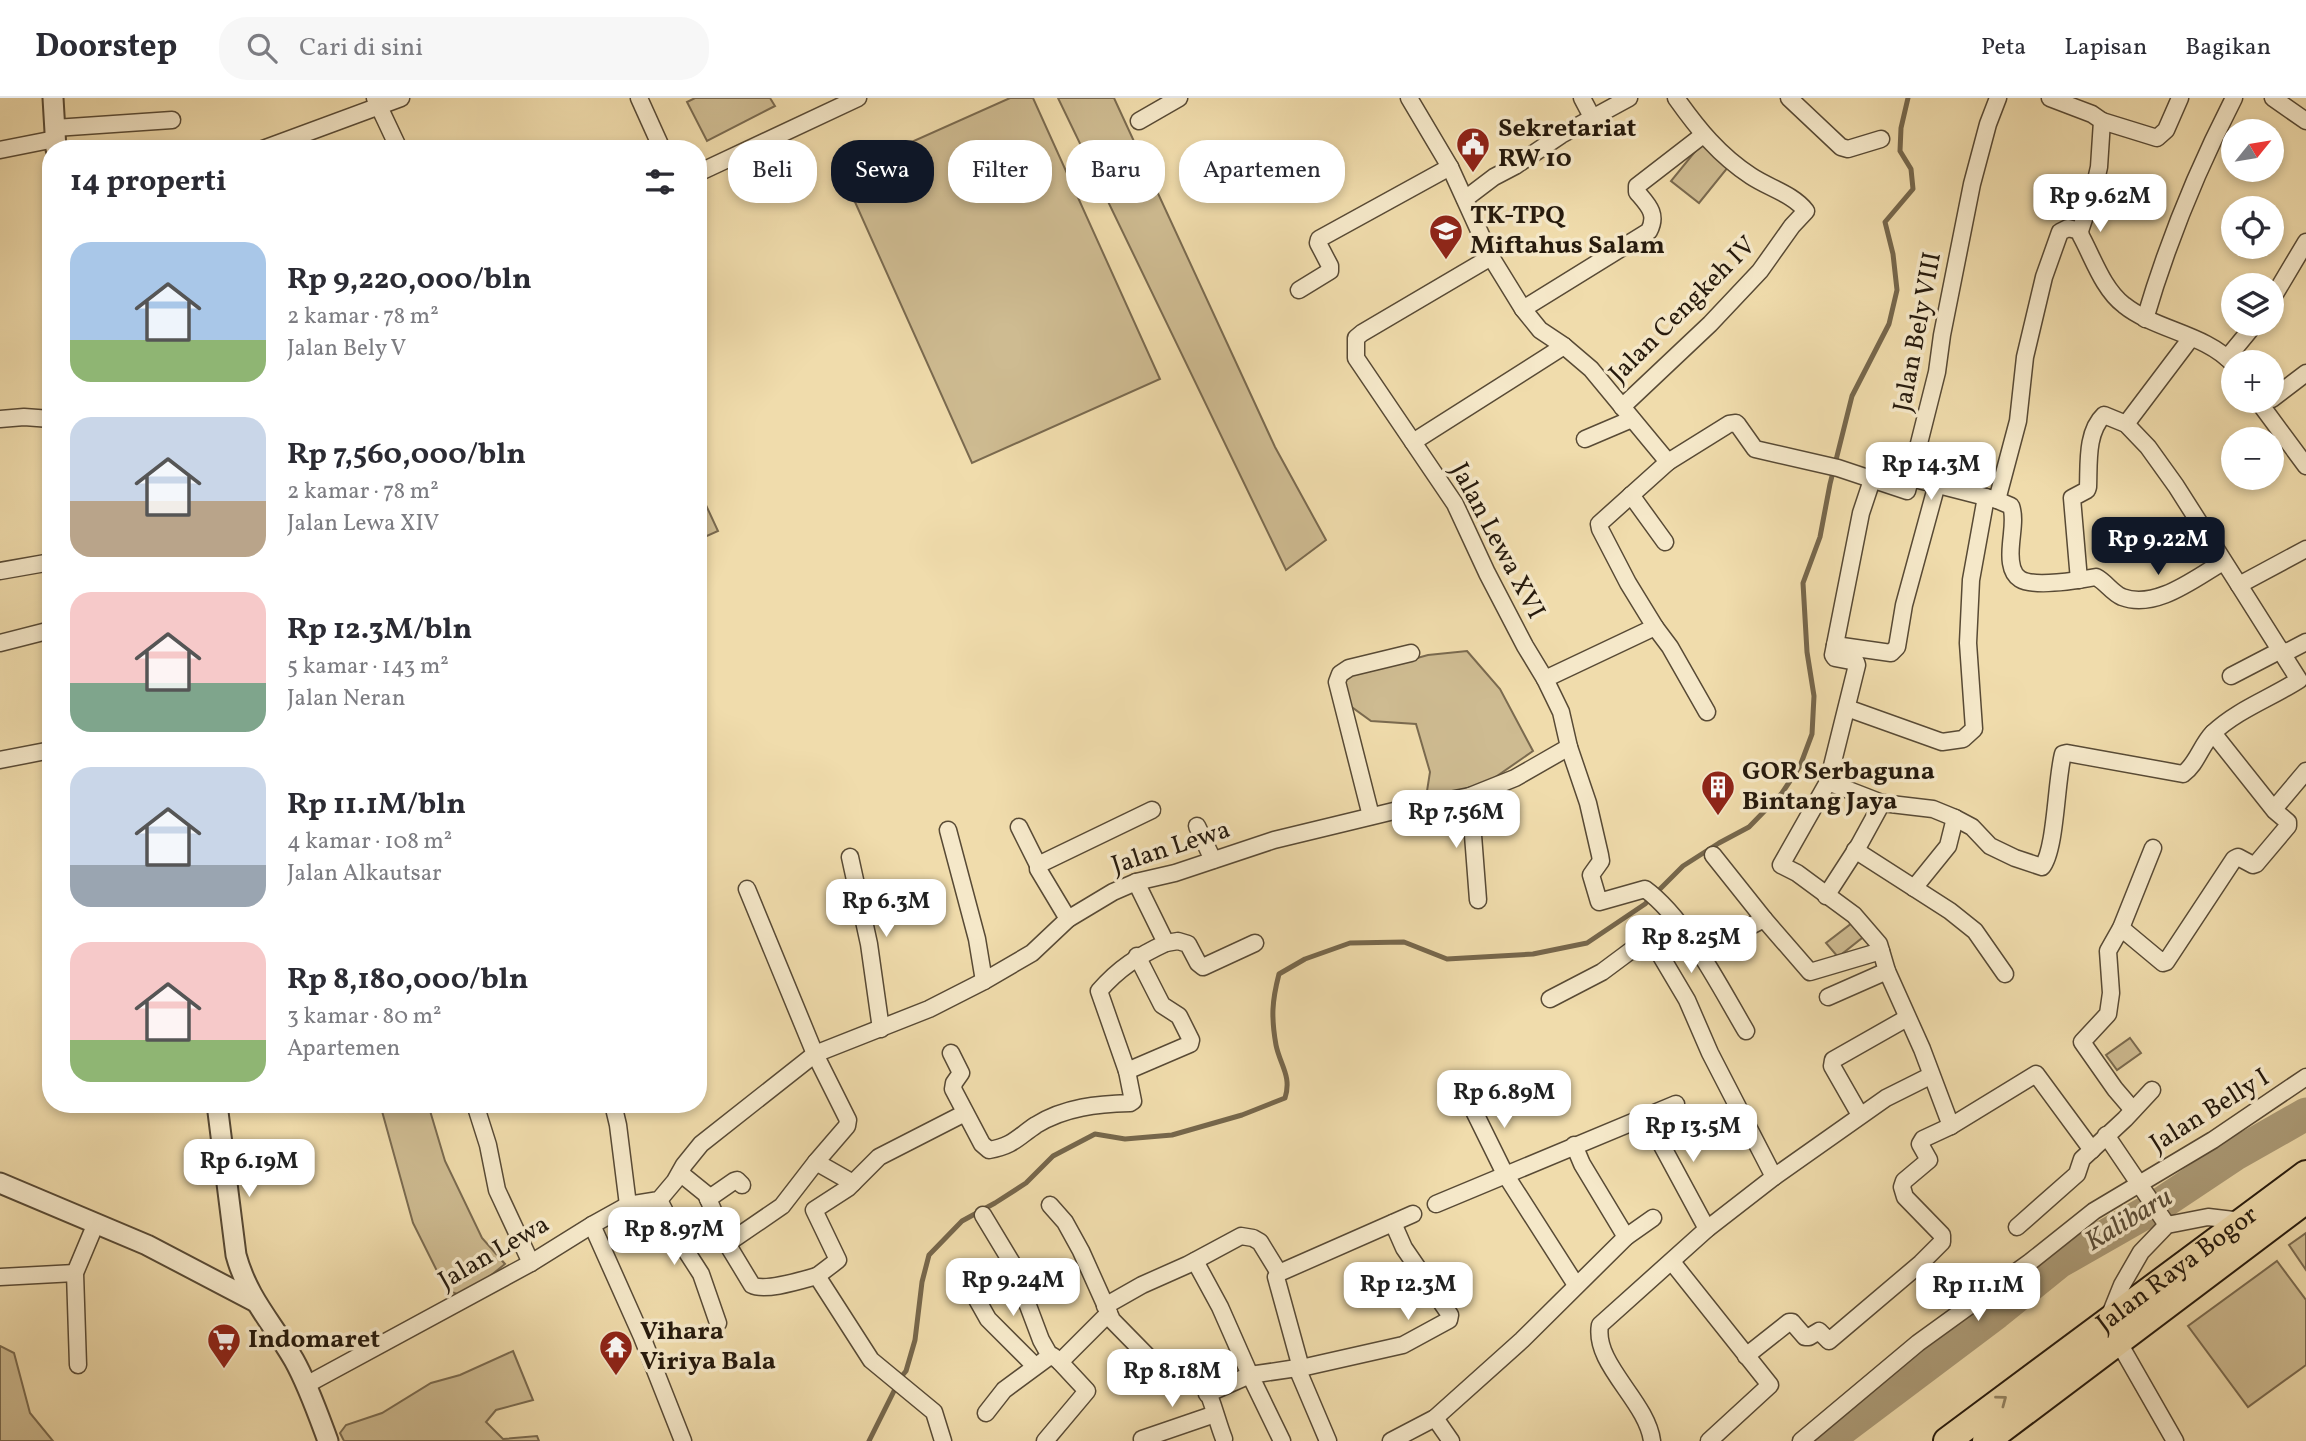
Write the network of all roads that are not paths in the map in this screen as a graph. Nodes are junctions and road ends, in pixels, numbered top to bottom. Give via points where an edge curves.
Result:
1 (52, 98) edge
2 (401, 98) edge
3 (639, 98) edge
4 (858, 98) edge
5 (1179, 98) edge
6 (1409, 98) edge
7 (1582, 98) edge
8 (1629, 98) edge
9 (1676, 98) edge
10 (1789, 98) edge
11 (1998, 98) edge
12 (2050, 98) edge
13 (2180, 98) edge
14 (2234, 98) edge
15 (2273, 98) edge
16 (838, 102) edge
17 (377, 103) edge
18 (1592, 117) junction
19 (172, 120) dead end
20 (1139, 121) dead end
21 (2102, 121) junction
22 (2306, 121) edge
23 (1703, 135) junction
24 (55, 138) edge
25 (1881, 139) dead end
26 (285, 140) edge
27 (396, 140) edge
28 (658, 140) edge
29 (42, 141) edge
30 (0, 150) edge
31 (1450, 167) junction
32 (707, 168) edge
33 (1465, 199) junction
34 (2080, 231) junction
35 (2306, 242) edge
36 (1491, 257) junction
37 (2284, 279) edge
38 (1298, 290) dead end
39 (1523, 309) junction
40 (2145, 319) junction
41 (2191, 338) junction
42 (1564, 346) junction
43 (2221, 356) edge
44 (2306, 373) edge
45 (2284, 389) edge
46 (1627, 413) junction
47 (2272, 413) edge
48 (42, 418) edge
49 (0, 419) edge
50 (2126, 424) junction
51 (1585, 439) dead end
52 (1413, 442) junction
53 (2305, 461) edge
54 (1668, 462) junction
55 (1911, 478) junction
56 (1872, 481) junction
57 (1937, 484) junction
58 (1630, 495) junction
59 (1998, 500) junction
60 (1665, 542) dead end
61 (2306, 549) edge
62 (2223, 562) junction
63 (42, 563) edge
64 (0, 570) edge
65 (2079, 580) junction
66 (2239, 585) junction
67 (1655, 627) junction
68 (42, 632) edge
69 (2306, 642) edge
70 (0, 643) edge
71 (1835, 645) junction
72 (2282, 652) junction
73 (1411, 653) dead end
74 (2231, 676) dead end
75 (1545, 679) junction
76 (1847, 708) junction
77 (1707, 712) dead end
78 (2213, 733) junction
79 (1569, 747) junction
80 (42, 752) edge
81 (0, 761) edge
82 (2306, 771) edge
83 (1828, 782) junction
84 (1470, 796) junction
85 (1882, 803) junction
86 (2274, 809) junction
87 (1152, 810) dead end
88 (1371, 816) junction
89 (1955, 818) junction
90 (1197, 826) dead end
91 (1019, 827) dead end
92 (948, 830) dead end
93 (2153, 848) dead end
94 (1855, 850) junction
95 (1713, 855) dead end
96 (849, 857) dead end
97 (1213, 860) junction
98 (1038, 864) junction
99 (1136, 882) junction
100 (1914, 888) junction
101 (747, 889) dead end
102 (1826, 896) junction
103 (1478, 900) dead end
104 (1068, 919) junction
105 (1764, 919) junction
106 (2122, 928) junction
107 (1166, 943) junction
108 (1255, 943) dead end
109 (1881, 951) junction
110 (1138, 956) junction
111 (1702, 956) junction
112 (1887, 971) junction
113 (2005, 974) dead end
114 (984, 981) junction
115 (1828, 997) dead end
116 (1550, 999) dead end
117 (1907, 1018) junction
118 (881, 1028) junction
119 (1746, 1031) dead end
120 (951, 1053) dead end
121 (816, 1054) junction
122 (1127, 1072) junction
123 (1930, 1076) junction
124 (2306, 1077) edge
125 (2152, 1090) dead end
126 (1470, 1103) dead end
127 (1675, 1104) dead end
128 (2133, 1110) junction
129 (218, 1113) edge
130 (478, 1113) edge
131 (615, 1113) edge
132 (965, 1113) junction
133 (1860, 1115) junction
134 (1646, 1116) junction
135 (1951, 1126) junction
136 (2106, 1135) junction
137 (1574, 1145) junction
138 (2092, 1150) junction
139 (816, 1162) junction
140 (680, 1173) junction
141 (1505, 1174) junction
142 (2306, 1174) edge
143 (1774, 1177) junction
144 (0, 1183) edge
145 (853, 1183) junction
146 (2139, 1184) junction
147 (742, 1185) dead end
148 (708, 1199) junction
149 (659, 1200) junction
150 (2306, 1200) edge
151 (1436, 1204) dead end
152 (628, 1205) junction
153 (1051, 1205) dead end
154 (2159, 1212) junction
155 (1413, 1214) dead end
156 (984, 1215) dead end
157 (1653, 1218) dead end
158 (2242, 1221) junction
159 (96, 1223) junction
160 (1393, 1223) junction
161 (592, 1225) junction
162 (2017, 1227) dead end
163 (1707, 1229) junction
164 (1626, 1237) junction
165 (728, 1243) junction
166 (1195, 1261) junction
167 (1672, 1262) junction
168 (531, 1263) junction
169 (75, 1273) junction
170 (1279, 1273) junction
171 (817, 1276) junction
172 (0, 1277) edge
173 (1576, 1285) junction
174 (970, 1287) dead end
175 (254, 1301) junction
176 (1107, 1310) junction
177 (718, 1323) dead end
178 (2113, 1332) junction
179 (1746, 1356) junction
180 (1055, 1359) junction
181 (78, 1365) dead end
182 (1035, 1366) junction
183 (1299, 1368) junction
184 (1250, 1375) junction
185 (306, 1385) junction
186 (1208, 1394) junction
187 (986, 1413) dead end
188 (1214, 1414) junction
189 (1435, 1419) junction
190 (1224, 1438) dead end
191 (1142, 1439) dead end
192 (328, 1441) edge
193 (683, 1441) edge
194 (943, 1441) edge
195 (1045, 1441) edge
196 (1282, 1441) edge
197 (1328, 1441) edge
198 (1391, 1441) edge
199 (1451, 1441) edge
200 (1652, 1441) edge
201 (1709, 1441) edge
202 (1801, 1441) edge
203 (1947, 1441) edge
204 (1986, 1441) edge
205 (2175, 1441) edge

1 - 24 street
2 - 17 street
3 - 28 street
4 - 16 street
5 - 20 street
6 - 31 street
7 - 18 street
8 - 18 street
9 - 23 street
10 - 25 street via 1841,147
11 - 55 street, Jalan Bely VIII via 1972,184 1937,372
12 - 21 street
13 - 21 street via 2166,130 2157,138
14 - 40 street via 2184,212
15 - 22 street
16 - 32 street
17 - 26 street
17 - 27 street
18 - 33 street
19 - 24 street
21 - 34 street via 2096,178
23 - 39 street via 1637,186 1652,210 1649,231
23 - 46 street, Jalan Cengkeh IV via 1734,164 1806,210 1767,263
29 - 30 street
31 - 33 street
31 - 38 street via 1319,239 1330,271
33 - 36 street
34 - 40 street via 2112,293
34 - 59 street via 2068,228 2060,232 2044,277 2025,357 2018,421
35 - 37 street
36 - 39 street
36 - 52 street, Jalan Lewa XVI via 1356,338 1356,358
39 - 42 street via 1540,330
40 - 41 street
41 - 43 street
41 - 50 street
42 - 46 street via 1591,369
42 - 52 street
44 - 45 street
46 - 51 street
46 - 54 street
47 - 53 street
48 - 49 street
50 - 62 street via 2176,486
50 - 65 street via 2105,415 2101,418 2091,442 2087,490 2072,498
52 - 75 street, Jalan Lewa XVI via 1455,504
54 - 56 street via 1732,423 1755,449
54 - 58 street
55 - 56 street via 1904,492
55 - 57 street
56 - 71 street via 1861,513
57 - 59 street
57 - 71 street via 1903,605 1897,647 1891,653
58 - 60 street
58 - 67 street via 1599,527
59 - 65 street via 2013,510 2011,560 2018,577 2030,582
59 - 76 street via 1971,580 1968,643 1974,729 1963,739 1942,742
61 - 66 street
62 - 65 street via 2146,600 2120,596 2096,577
62 - 66 street
63 - 64 street
66 - 72 street
67 - 75 street
67 - 77 street
68 - 70 street
69 - 72 street
71 - 76 street via 1835,658 1857,665
72 - 74 street
72 - 78 street via 2299,680
73 - 88 street via 1349,668 1337,682
75 - 79 street via 1561,712
76 - 83 street
78 - 86 street
78 - 89 street via 2182,774 2063,754 2050,848 2042,867 1990,846 1972,827
79 - 84 street, Jalan Lewa via 1515,778
79 - 111 street via 1601,855 1591,875 1599,902 1645,889 1675,918
80 - 81 street
82 - 86 street
83 - 85 street
83 - 102 street via 1781,862
84 - 88 street, Jalan Lewa
84 - 103 street
85 - 89 street via 1933,809
85 - 94 street
86 - 106 street via 2288,826 2256,864 2234,859 2166,962
87 - 98 street
88 - 97 street, Jalan Lewa
89 - 100 street via 1948,846
90 - 97 street
91 - 98 street
92 - 114 street
93 - 106 street
94 - 100 street
94 - 102 street
95 - 105 street
96 - 118 street via 869,944
97 - 99 street, Jalan Lewa
98 - 104 street
99 - 104 street, Jalan Lewa
99 - 107 street
100 - 113 street via 1975,931
101 - 121 street
102 - 109 street via 1854,915
104 - 114 street, Jalan Lewa via 1032,953
105 - 109 street via 1810,972
105 - 111 street
106 - 128 street via 2108,951 2108,1014 2082,1042
107 - 108 street via 1188,944 1203,967
107 - 110 street
109 - 112 street
110 - 122 street via 1098,993
110 - 122 street via 1162,1005 1179,1016 1191,1040
111 - 119 street
112 - 115 street
112 - 117 street
114 - 118 street, Jalan Lewa
116 - 143 street via 1602,972 1645,940 1651,941 1686,1000
117 - 123 street
117 - 133 street via 1833,1060 1832,1066
118 - 121 street, Jalan Lewa
120 - 132 street via 961,1073 953,1089
121 - 139 street via 848,1120
121 - 140 street, Jalan Lewa via 701,1144
122 - 132 street via 1130,1103 1081,1107 1036,1125 999,1148 989,1150 982,1144
123 - 133 street
123 - 135 street
124 - 146 street, Jalan Belly I
125 - 128 street
126 - 141 street
127 - 134 street
128 - 136 street
129 - 175 street via 236,1255
130 - 168 street via 497,1189
131 - 152 street
132 - 145 street via 879,1157
133 - 143 street
134 - 137 street
134 - 163 street
135 - 138 street via 2036,1074
135 - 179 street via 1921,1141 1929,1160 1902,1187 1905,1197 1942,1235 1942,1242 1829,1341 1819,1331 1805,1337 1788,1322
136 - 138 street
136 - 146 street
137 - 141 street
137 - 164 street
138 - 162 street via 2082,1159 2077,1174
139 - 145 street
139 - 165 street via 782,1206
140 - 148 street
140 - 149 street, Jalan Lewa
141 - 151 street
141 - 173 street
142 - 158 highway, Jalan Raya Bogor
143 - 163 street
144 - 159 street
145 - 171 street via 814,1210 838,1260
146 - 154 street
146 - 202 street, Jalan Belly I via 2094,1211 1918,1343
147 - 148 street via 734,1181
148 - 165 street
149 - 152 street, Jalan Lewa
149 - 177 street via 701,1274
150 - 178 highway, Jalan Raya Bogor
152 - 161 street, Jalan Lewa
153 - 176 street via 1081,1251
154 - 158 street
154 - 178 street via 2122,1285
155 - 160 street
156 - 180 street via 1012,1262 1041,1340
157 - 164 street
158 - 178 highway, Jalan Raya Bogor
159 - 169 street
159 - 175 street
160 - 170 street
160 - 183 street via 1449,1320 1403,1345
161 - 168 street, Jalan Lewa
161 - 193 street
163 - 167 street
164 - 173 street
165 - 171 street via 754,1287
166 - 170 street via 1246,1236 1260,1242
166 - 176 street via 1142,1285
166 - 184 street
167 - 179 street
167 - 200 street via 1605,1319 1599,1331 1604,1351 1646,1419
168 - 185 street, Jalan Lewa
169 - 172 street
169 - 181 street
170 - 183 street via 1276,1279
171 - 194 street via 871,1360 934,1412
173 - 189 street
174 - 182 street via 988,1319
175 - 185 street via 293,1357
176 - 180 street
176 - 186 street via 1163,1372 1186,1359 1192,1363
203 -> 178 highway, Jalan Raya Bogor
178 - 204 highway, Jalan Raya Bogor
178 - 205 street
179 - 201 street via 1770,1386
180 - 182 street
180 - 195 street via 1087,1391
182 - 187 street via 1004,1390
183 - 184 street
183 - 197 street
184 - 186 street
184 - 196 street
185 - 192 street
186 - 188 street
188 - 190 street
188 - 191 street
189 - 198 street
189 - 199 street

